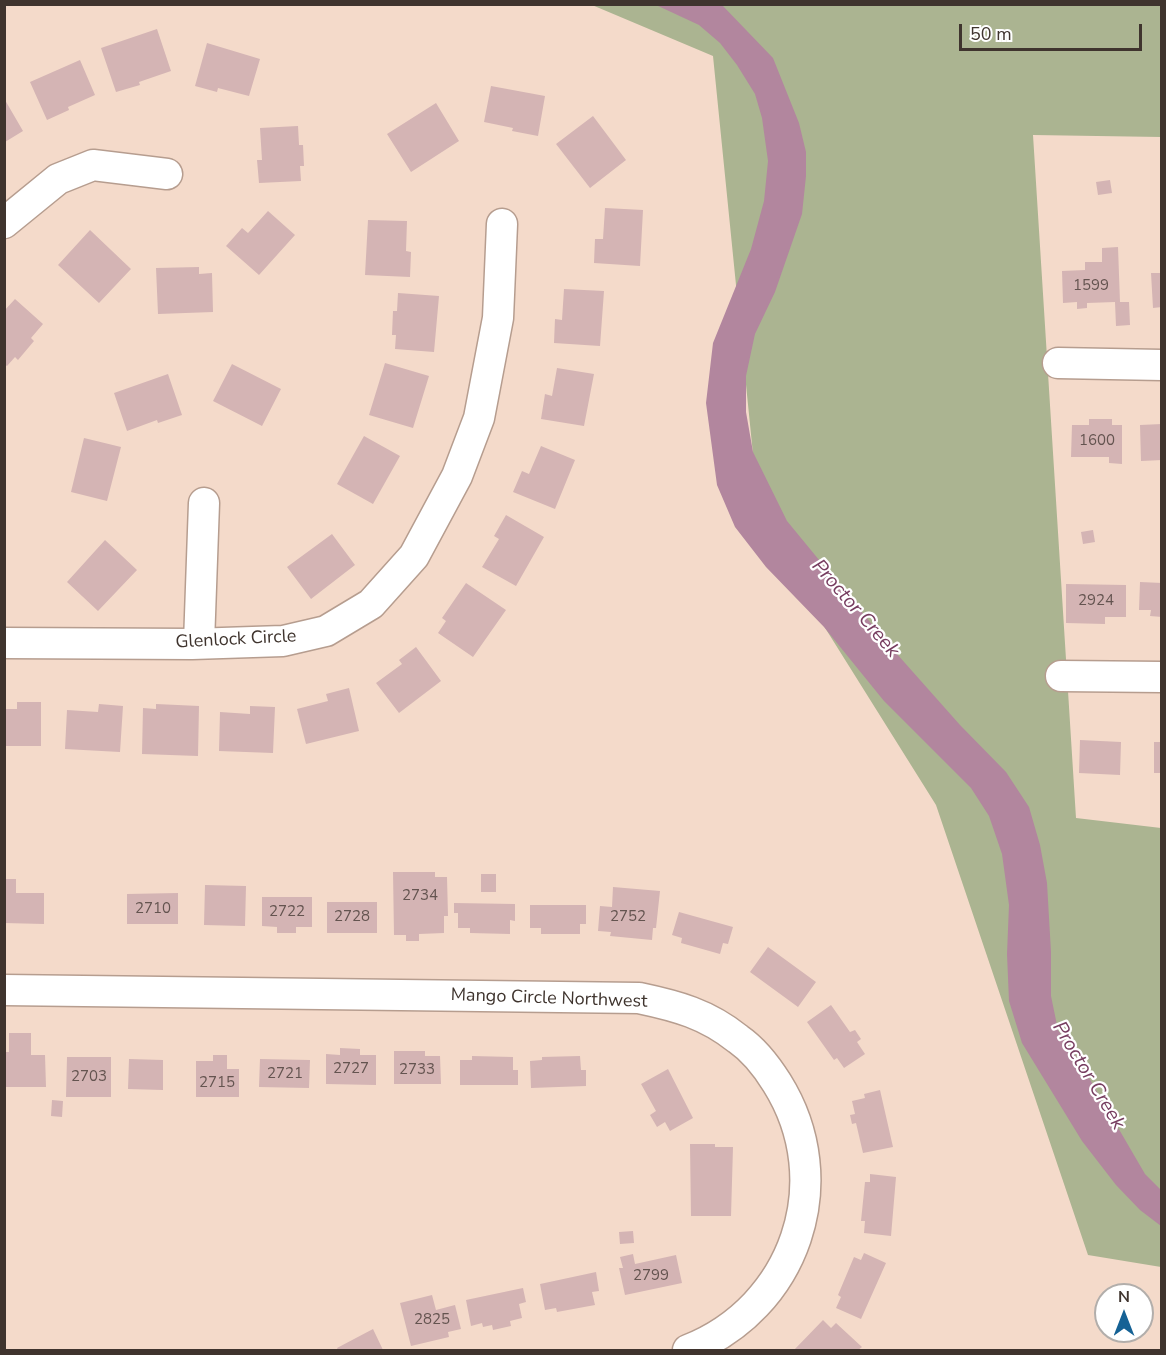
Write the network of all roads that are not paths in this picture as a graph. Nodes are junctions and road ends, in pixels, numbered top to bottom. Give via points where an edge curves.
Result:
1 (167, 174) dead end
2 (4, 223) edge
3 (502, 224) dead end
4 (1058, 363) dead end
5 (1161, 365) edge
6 (204, 503) dead end
7 (4, 643) edge
8 (199, 643) junction
9 (1061, 676) dead end
10 (1161, 677) edge
11 (4, 990) edge
12 (688, 1350) edge

1 - 2 street via 93,165 58,179
3 - 8 street, Glenlock Circle via 498,318 479,418 457,476 414,556 371,604 326,632 283,641
4 - 5 street
6 - 8 street
7 - 8 street, Glenlock Circle
9 - 10 street
11 - 12 street, Mango Circle Northwest via 639,998 676,1005 711,1020 740,1040 768,1069 787,1099 806,1166 805,1200 797,1238 783,1270 763,1298 738,1323

